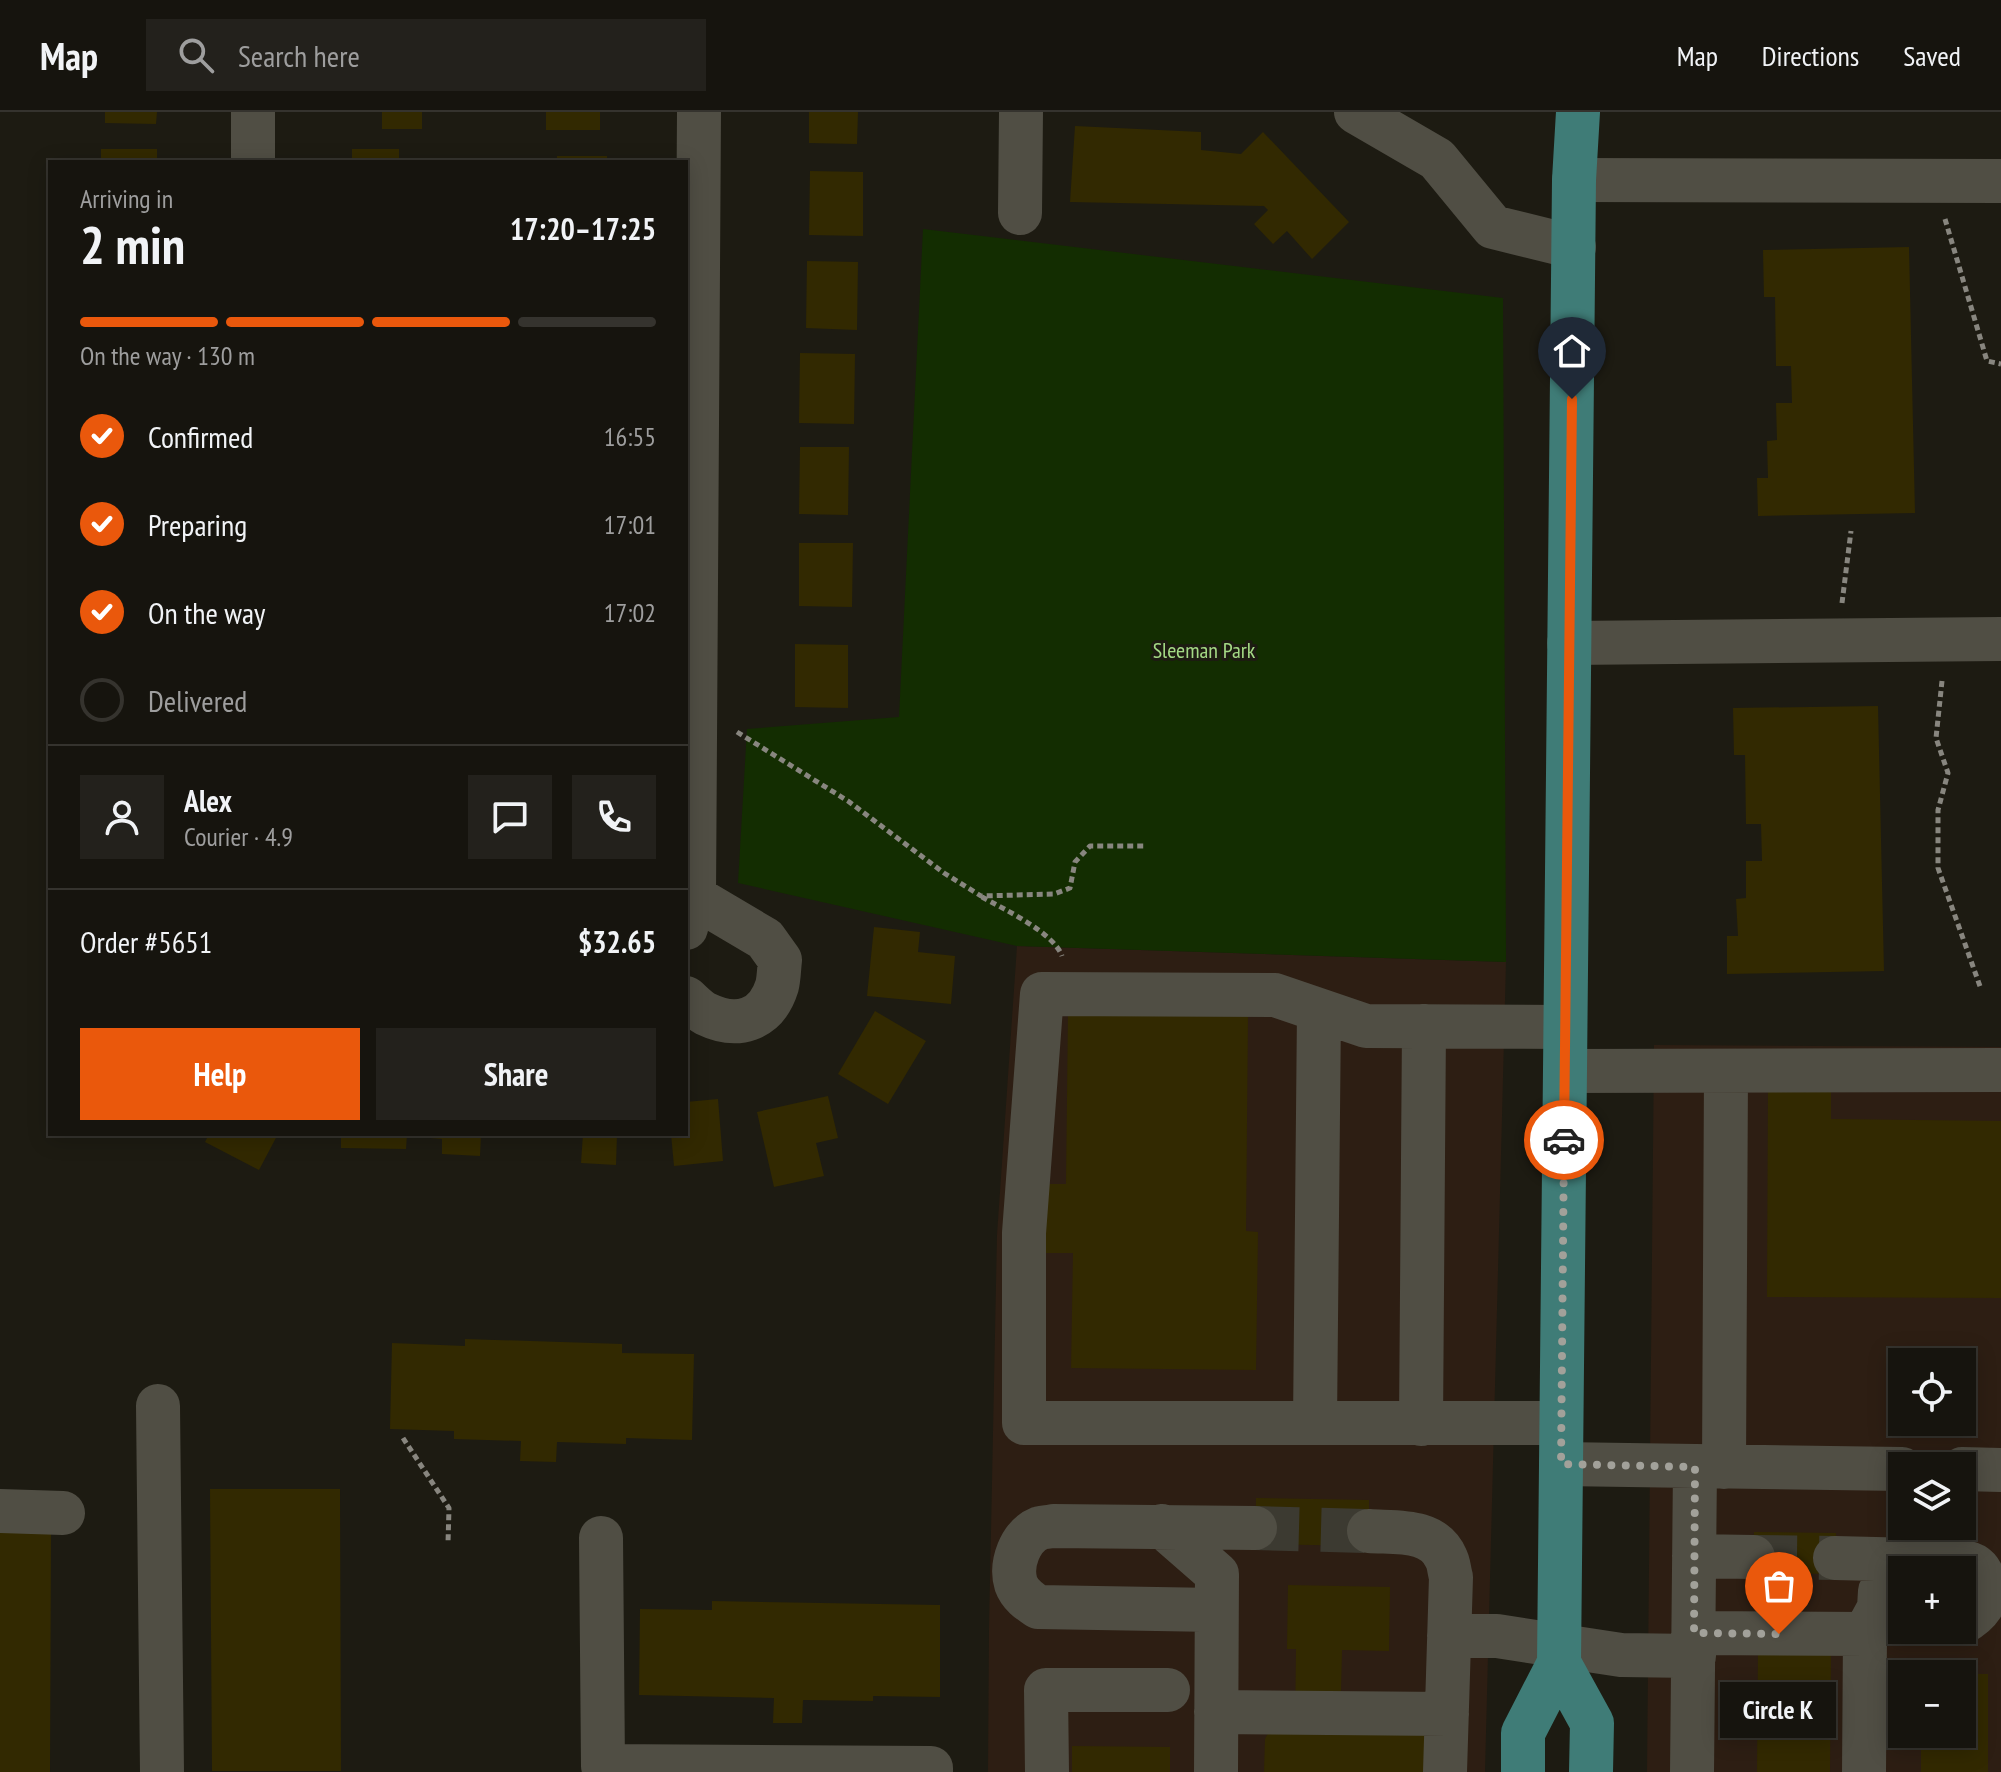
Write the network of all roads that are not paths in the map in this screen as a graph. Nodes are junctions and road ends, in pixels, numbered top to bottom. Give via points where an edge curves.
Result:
1 (253, 112) edge
2 (699, 112) edge
3 (1021, 112) edge
4 (1356, 112) edge
5 (1578, 112) edge
6 (253, 160) edge
7 (1574, 180) junction
8 (2001, 181) edge
9 (1020, 213) dead end
10 (1574, 247) junction
11 (691, 483) edge
12 (2001, 639) edge
13 (1569, 643) junction
14 (690, 912) edge
15 (688, 1000) edge
16 (1319, 1010) junction
17 (1424, 1026) junction
18 (1565, 1027) junction
19 (2001, 1070) edge
20 (1565, 1071) junction
21 (1726, 1071) junction
22 (158, 1406) dead end
23 (1315, 1423) junction
24 (1421, 1424) junction
25 (1561, 1444) junction
26 (1709, 1467) junction
27 (1888, 1469) edge
28 (1976, 1469) edge
29 (2001, 1470) edge
30 (0, 1511) edge
31 (63, 1513) dead end
32 (1162, 1526) junction
33 (1255, 1528) tunnel mouth
34 (1369, 1531) tunnel mouth
35 (601, 1538) dead end
36 (1694, 1556) junction
37 (1753, 1557) tunnel mouth
38 (1835, 1558) tunnel mouth
39 (1888, 1560) edge
40 (1976, 1567) edge
41 (1888, 1579) edge
42 (1216, 1592) junction
43 (1976, 1615) edge
44 (1884, 1632) edge
45 (1449, 1636) junction
46 (1694, 1644) junction
47 (1559, 1654) junction
48 (1168, 1690) dead end
49 (1216, 1712) junction
50 (1447, 1714) junction
51 (603, 1769) edge
52 (162, 1772) edge
53 (931, 1772) edge
54 (1047, 1772) edge
55 (1216, 1772) edge
56 (1445, 1772) edge
57 (1523, 1772) edge
58 (1591, 1772) edge
59 (1692, 1772) edge
60 (1864, 1772) edge

1 - 6 street
2 - 11 street
3 - 9 street
4 - 10 street via 1437,159 1493,227
5 - 7 main road
7 - 8 street
7 - 10 main road
10 - 13 main road
11 - 14 street
12 - 13 street
13 - 18 main road
14 - 15 street via 765,939 780,960 768,1004 750,1020 728,1022 703,1013
16 - 17 street via 1366,1026
16 - 23 street
16 - 23 street via 1275,995 1042,994 1024,1233 1024,1423
17 - 18 street
17 - 24 street
18 - 20 main road
19 - 21 street
20 - 21 street
20 - 25 main road
21 - 26 street
22 - 52 street
23 - 24 street
24 - 25 street
25 - 26 street
25 - 47 main road
26 - 27 street
26 - 36 street
28 - 29 street
30 - 31 street
32 - 33 street
32 - 42 street
32 - 42 street via 1039,1529 1019,1548 1016,1584 1038,1607 1062,1608
34 - 45 street via 1418,1534 1435,1542 1451,1577
35 - 51 street
36 - 37 street
36 - 46 street
38 - 39 street
40 - 43 street via 1986,1587
41 - 44 street via 1880,1591
42 - 49 street
44 - 46 street
44 - 60 street
45 - 47 street via 1497,1636
45 - 50 street
46 - 47 street via 1621,1655
46 - 59 street
47 - 57 main road via 1523,1733
47 - 58 main road via 1592,1723
48 - 54 street via 1046,1690
49 - 50 street
49 - 55 street
50 - 56 street
51 - 53 street

